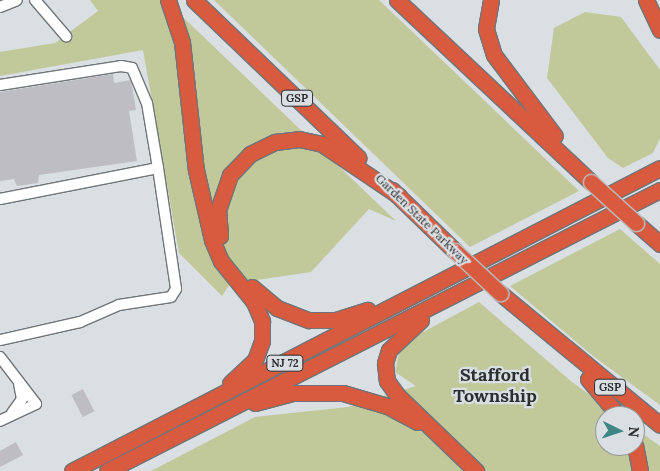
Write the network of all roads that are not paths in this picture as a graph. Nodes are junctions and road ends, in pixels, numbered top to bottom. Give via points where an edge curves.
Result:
1 (17, 0) edge
2 (35, 0) edge
3 (168, 0) edge
4 (194, 0) edge
5 (397, 0) edge
6 (491, 0) edge
7 (646, 0) edge
8 (0, 7) edge
9 (660, 30) edge
10 (66, 36) dead end
11 (0, 86) edge
12 (660, 159) edge
13 (158, 168) junction
14 (660, 168) edge
15 (591, 182) junction
16 (620, 189) junction
17 (660, 190) edge
18 (399, 196) junction
19 (0, 199) edge
20 (660, 244) edge
21 (455, 296) junction
22 (404, 300) junction
23 (0, 340) edge
24 (562, 347) junction
25 (0, 357) edge
26 (18, 381) junction
27 (611, 406) edge
28 (232, 407) junction
29 (0, 421) edge
30 (164, 424) junction
31 (660, 425) edge
32 (439, 437) junction
33 (637, 456) edge
34 (72, 471) edge
35 (107, 471) edge
36 (476, 471) edge
37 (640, 471) edge

1 - 8 street
2 - 10 street
3 - 30 highway via 181,34 196,170 212,240 221,261 257,308 262,334 255,360 241,375
4 - 18 highway, Garden State Parkway / GSP
5 - 15 highway
6 - 15 highway via 486,29 500,68 545,126 574,155
7 - 9 highway
11 - 13 street via 121,66 132,68 147,103
12 - 16 highway
13 - 19 street
13 - 23 street via 176,278 171,297 119,305 80,322
14 - 16 highway, NJ 72
15 - 20 highway, bridge
16 - 22 highway, NJ 72
17 - 21 highway, NJ 72
18 - 22 highway via 322,144 283,140 257,150 234,170 220,195 217,223 225,251 238,270 266,301 288,314 336,320
18 - 24 highway, Garden State Parkway / GSP, bridge via 500,293
21 - 28 highway, NJ 72
21 - 32 highway via 399,338 385,364 391,388
22 - 30 highway, NJ 72
24 - 27 highway
24 - 31 highway, Garden State Parkway / GSP
25 - 26 street
26 - 29 street via 21,403
26 - 29 street via 36,404
28 - 32 highway via 292,393 343,394 387,406
28 - 35 highway, NJ 72
30 - 34 highway, NJ 72
32 - 36 highway
33 - 37 highway

